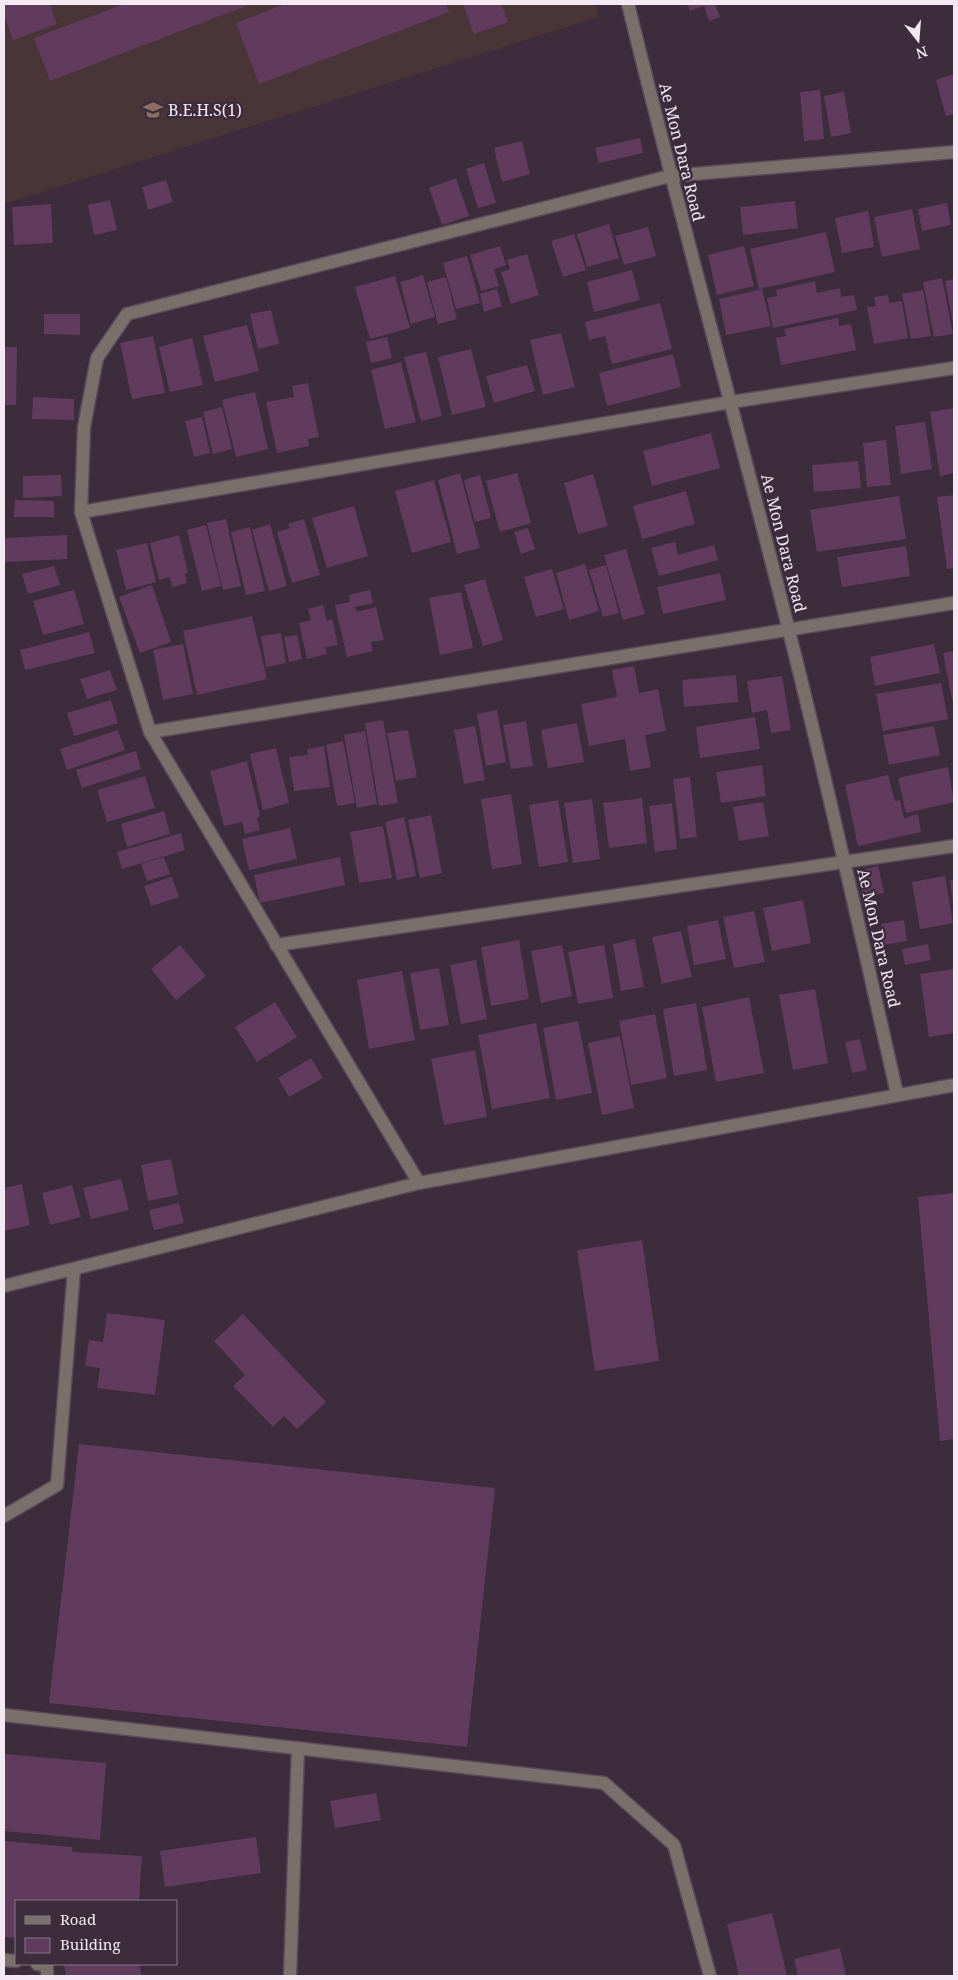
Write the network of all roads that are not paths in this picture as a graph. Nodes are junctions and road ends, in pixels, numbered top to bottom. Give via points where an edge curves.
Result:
1 (628, 4) edge
2 (954, 152) edge
3 (670, 176) junction
4 (954, 368) edge
5 (731, 402) junction
6 (81, 512) junction
7 (954, 603) edge
8 (789, 630) junction
9 (150, 732) junction
10 (954, 846) edge
11 (846, 863) junction
12 (276, 945) junction
13 (954, 1085) edge
14 (897, 1094) junction
15 (419, 1183) junction
16 (74, 1269) junction
17 (4, 1286) edge
18 (4, 1516) edge
19 (4, 1715) edge
20 (298, 1748) junction
21 (290, 1976) edge
22 (710, 1976) edge

1 - 3 street, Ae Mon Dara Road
2 - 3 street
3 - 5 street, Ae Mon Dara Road
3 - 6 street via 127,314 97,358 84,427
4 - 5 street
5 - 6 street
5 - 8 street, Ae Mon Dara Road
6 - 9 street
7 - 8 street
8 - 9 street
8 - 11 street, Ae Mon Dara Road
9 - 12 street
10 - 11 street
11 - 12 street
11 - 14 street, Ae Mon Dara Road
12 - 15 street
13 - 14 street
14 - 15 street
15 - 16 street
16 - 17 street
16 - 18 street via 57,1485
19 - 20 street
20 - 21 street
20 - 22 street via 604,1783 674,1845

